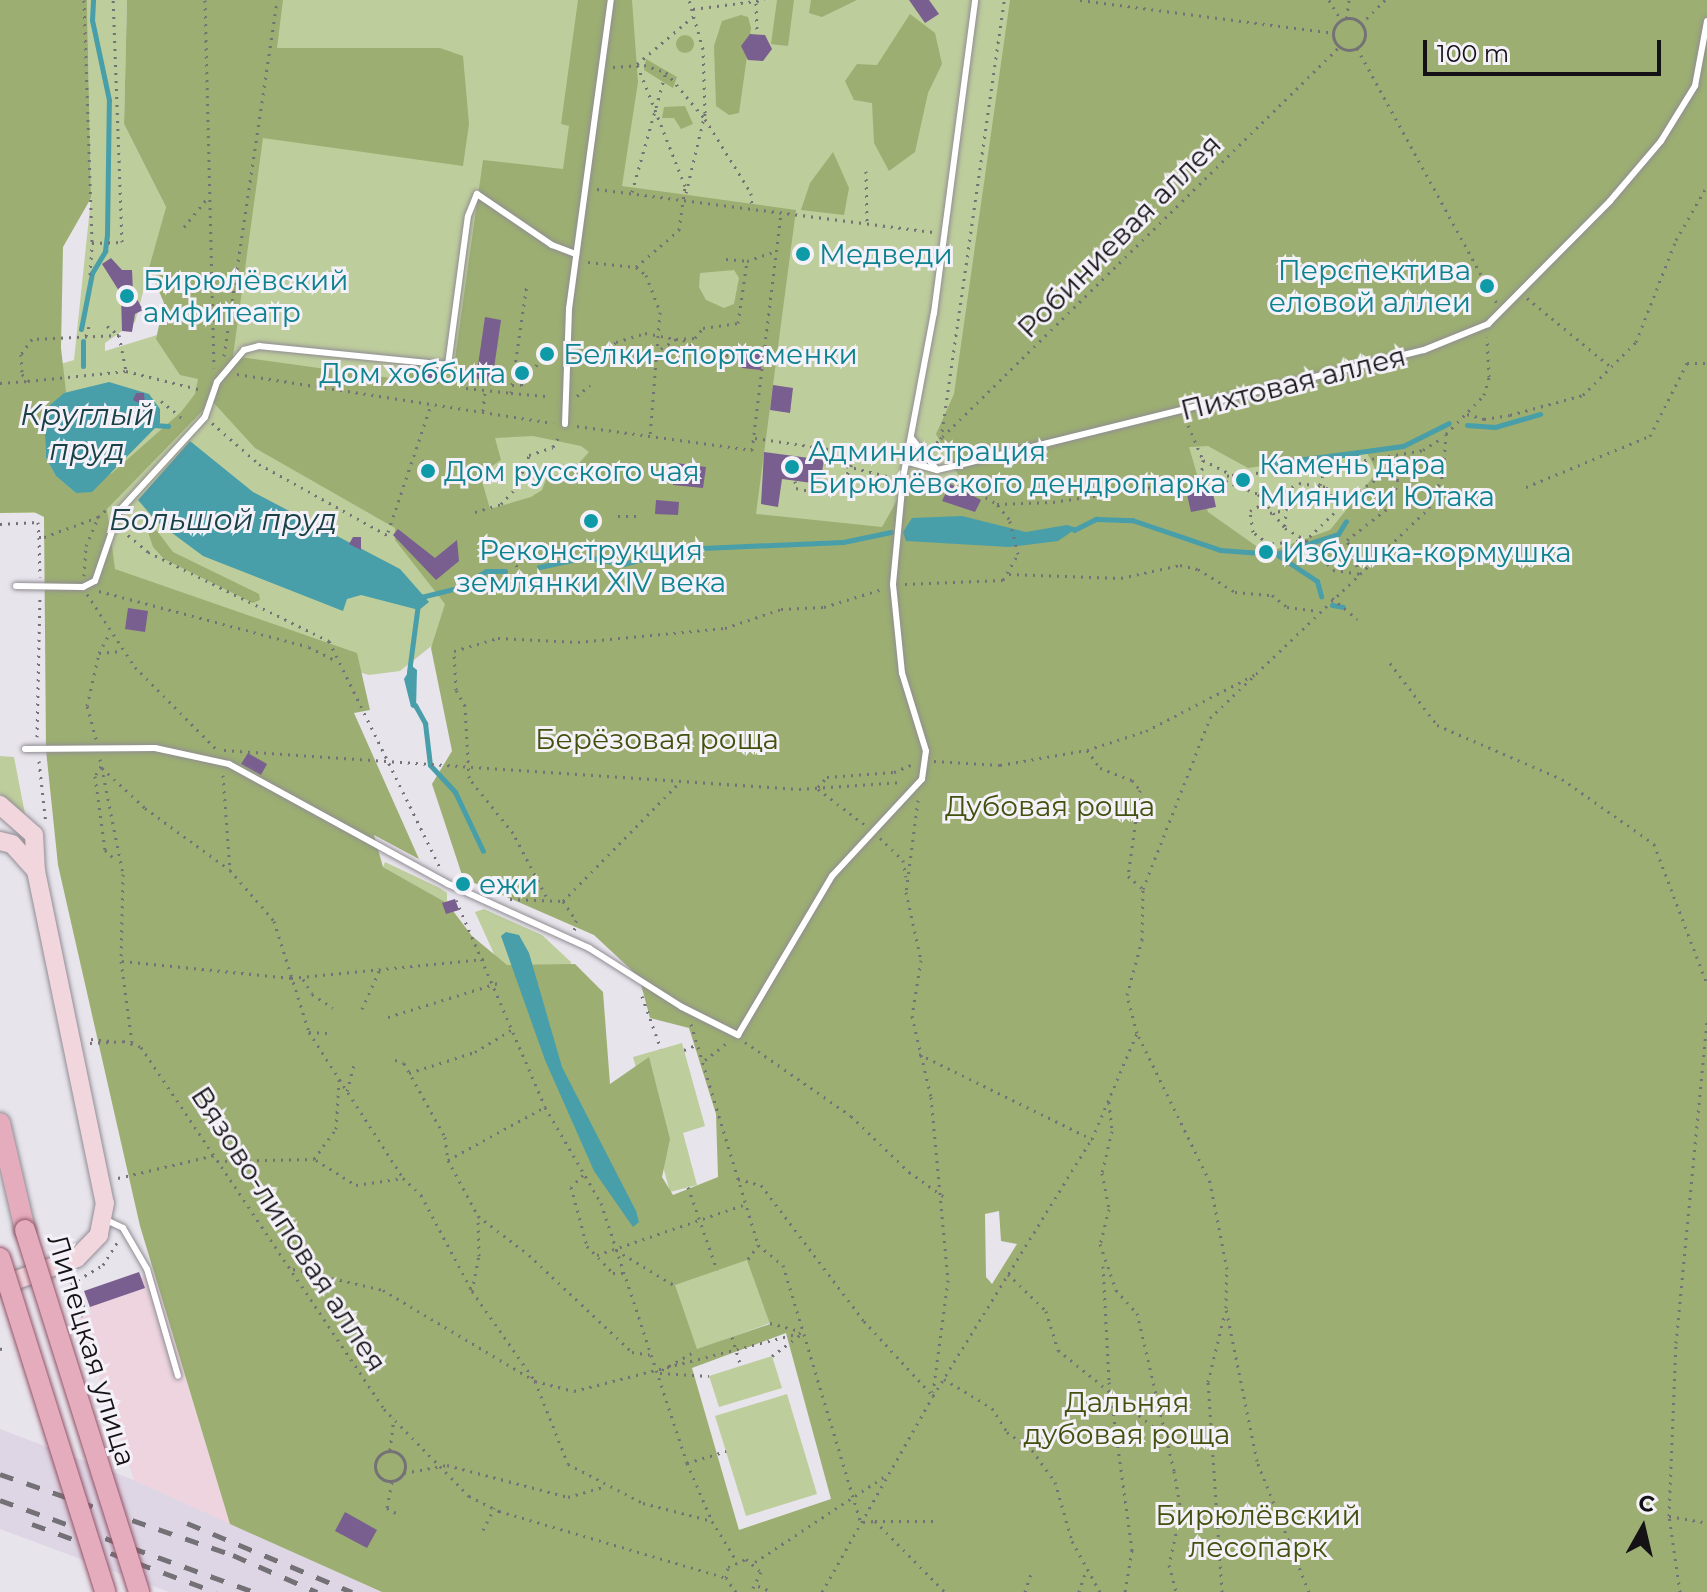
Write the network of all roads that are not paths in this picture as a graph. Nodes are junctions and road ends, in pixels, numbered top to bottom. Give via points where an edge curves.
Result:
1 (611, 0) edge
2 (975, 0) edge
3 (1707, 21) edge
4 (576, 257) junction
5 (565, 424) road end
6 (911, 437) junction
7 (909, 462) junction
8 (937, 470) junction
9 (16, 586) dead end
10 (25, 749) dead end
11 (0, 805) edge
12 (0, 841) edge
13 (36, 871) junction
14 (0, 1123) edge
15 (104, 1219) junction
16 (0, 1258) edge
17 (0, 1286) edge
18 (178, 1376) dead end
19 (105, 1592) edge
20 (139, 1592) edge

1 - 4 lane
2 - 6 lane via 934,313
3 - 8 lane, Пихтовая аллея via 1695,86 1643,165 1547,259 1521,293 1468,335
4 - 5 lane
4 - 9 lane via 477,194 468,216 448,365 259,346 241,353 217,382 205,417 113,523 95,581 83,587
6 - 7 lane
6 - 8 lane
7 - 8 lane
7 - 10 lane via 893,584 902,673 923,734 922,779 832,876 738,1035 572,939 448,884 226,764 155,748
11 - 13 street via 34,835
12 - 13 street via 23,854
13 - 15 street via 83,1042
14 - 20 main road, Липецкая улица, bridge via 25,1230
15 - 17 street via 99,1235 77,1258
15 - 18 lane via 123,1228 147,1269
16 - 19 main road, bridge

